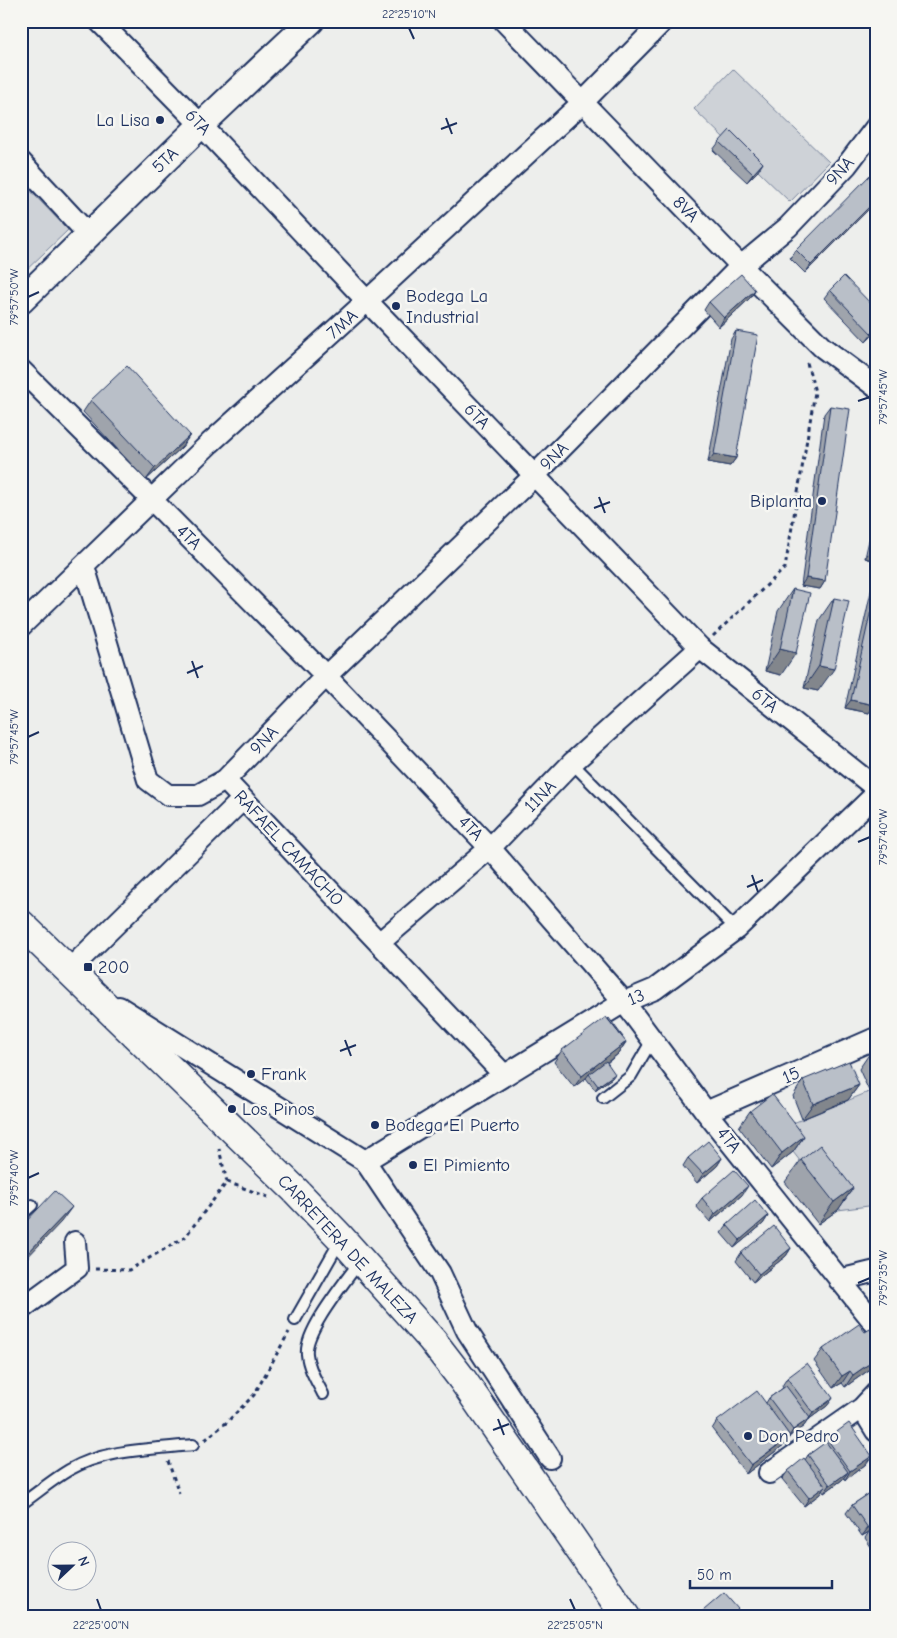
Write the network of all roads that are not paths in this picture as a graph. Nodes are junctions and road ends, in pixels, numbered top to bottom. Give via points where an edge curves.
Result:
1 (99, 21) edge
2 (311, 21) edge
3 (504, 21) edge
4 (663, 21) edge
5 (583, 102) junction
6 (202, 125) junction
7 (876, 127) edge
8 (21, 162) edge
9 (88, 235) junction
10 (741, 266) junction
11 (21, 301) edge
12 (367, 301) junction
13 (21, 370) edge
14 (876, 387) edge
15 (534, 476) junction
16 (151, 499) junction
17 (84, 566) junction
18 (21, 626) edge
19 (700, 648) junction
20 (326, 676) junction
21 (572, 763) junction
22 (225, 780) junction
23 (876, 788) edge
24 (876, 794) edge
25 (243, 800) junction
26 (490, 848) junction
27 (21, 924) edge
28 (736, 929) junction
29 (379, 943) junction
30 (78, 979) junction
31 (624, 1002) junction
32 (876, 1038) edge
33 (652, 1040) junction
34 (504, 1075) junction
35 (603, 1098) dead end
36 (706, 1112) junction
37 (365, 1161) junction
38 (32, 1205) dead end
39 (21, 1215) edge
40 (341, 1238) junction
41 (75, 1242) dead end
42 (360, 1260) junction
43 (876, 1271) edge
44 (839, 1280) junction
45 (21, 1309) edge
46 (873, 1318) edge
47 (295, 1320) road end
48 (876, 1393) edge
49 (323, 1394) dead end
50 (862, 1408) junction
51 (876, 1431) edge
52 (193, 1445) road end
53 (550, 1458) dead end
54 (769, 1473) dead end
55 (21, 1504) edge
56 (626, 1617) edge

1 - 6 street, 6TA
2 - 6 street, 5TA
3 - 5 street, 8VA
4 - 5 street, 7MA
5 - 10 street, 8VA
5 - 12 street, 7MA
6 - 9 street, 5TA
6 - 12 street, 6TA
7 - 10 street, 9NA via 847,165 788,227
8 - 9 street
9 - 11 street, 5TA
10 - 14 street, 8VA via 822,347
10 - 15 street, 9NA
12 - 15 street, 6TA
12 - 16 street, 7MA
13 - 16 street, 4TA
15 - 19 street, 6TA
15 - 20 street, 9NA
16 - 17 street, 7MA
16 - 20 street, 4TA
17 - 18 street, 7MA
17 - 22 street, RAFAEL CAMACHO via 148,780 168,794 198,795
19 - 21 street, 11NA
19 - 23 street, 6TA
20 - 22 street, 9NA
20 - 26 street, 4TA
21 - 26 street, 11NA
21 - 28 lane
22 - 25 street, RAFAEL CAMACHO
24 - 28 street, 13
25 - 29 street, RAFAEL CAMACHO
25 - 30 street
26 - 29 street, 11NA
26 - 31 street, 4TA
27 - 30 main road, CARRETERA DE MALEZA
28 - 31 street, 13 via 655,989
29 - 34 street, RAFAEL CAMACHO
30 - 37 street
30 - 40 main road, CARRETERA DE MALEZA
31 - 33 street, 4TA
31 - 34 street, 13
32 - 36 street, 15
33 - 35 lane via 631,1076
33 - 36 street, 4TA
34 - 37 street, 13
36 - 44 street, 4TA
37 - 53 street via 440,1273 467,1330
38 - 39 lane
40 - 42 main road, CARRETERA DE MALEZA
40 - 47 lane
41 - 45 street via 77,1268
42 - 49 lane via 307,1342 309,1365
42 - 56 main road, CARRETERA DE MALEZA via 432,1340 462,1379
43 - 44 street
44 - 46 street, 4TA
48 - 50 street
50 - 51 street
50 - 54 street
52 - 55 lane via 116,1453 78,1466

